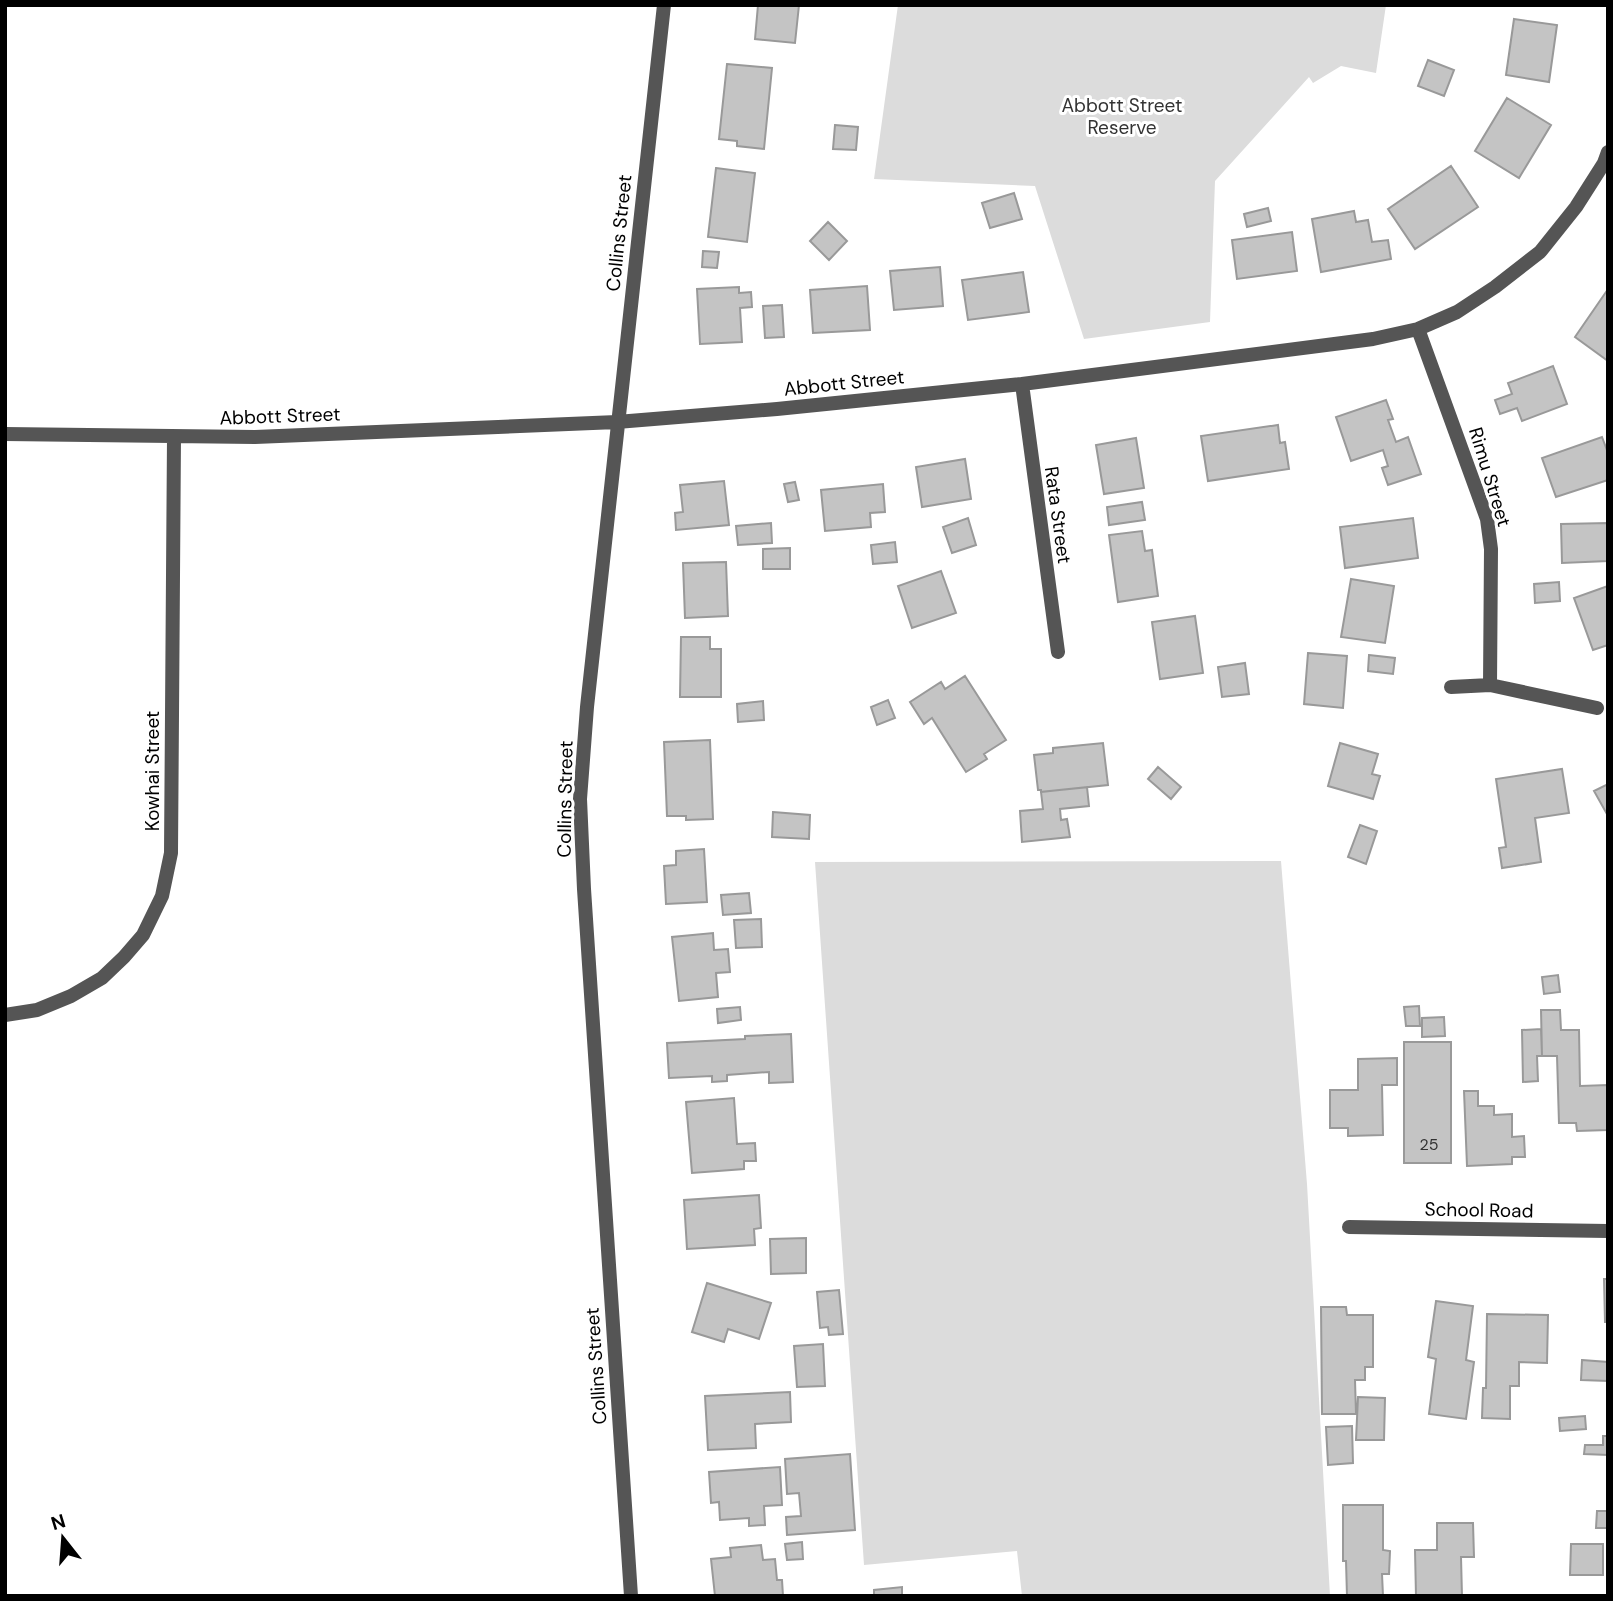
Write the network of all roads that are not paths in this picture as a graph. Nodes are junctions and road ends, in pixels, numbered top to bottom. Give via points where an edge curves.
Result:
1 (664, 5) edge
2 (1608, 152) edge
3 (1418, 329) junction
4 (1022, 384) junction
5 (617, 422) junction
6 (5, 434) edge
7 (174, 437) junction
8 (1058, 652) dead end
9 (1490, 685) junction
10 (1451, 687) dead end
11 (1597, 708) dead end
12 (5, 1015) edge
13 (1349, 1227) dead end
14 (1608, 1231) edge
15 (631, 1596) edge

1 - 5 street, Collins Street
2 - 3 street, Abbott Street via 1576,207 1540,252 1457,312
3 - 4 street, Abbott Street via 1373,340
3 - 9 street, Rimu Street via 1487,519
4 - 5 street, Abbott Street
4 - 8 street, Rata Street
5 - 7 street, Abbott Street via 255,438
5 - 15 street, Collins Street via 580,799
6 - 7 street, Abbott Street
7 - 12 street, Kowhai Street via 171,853 162,896 143,935 102,978 37,1010
9 - 10 street
9 - 11 street
13 - 14 street, School Road

